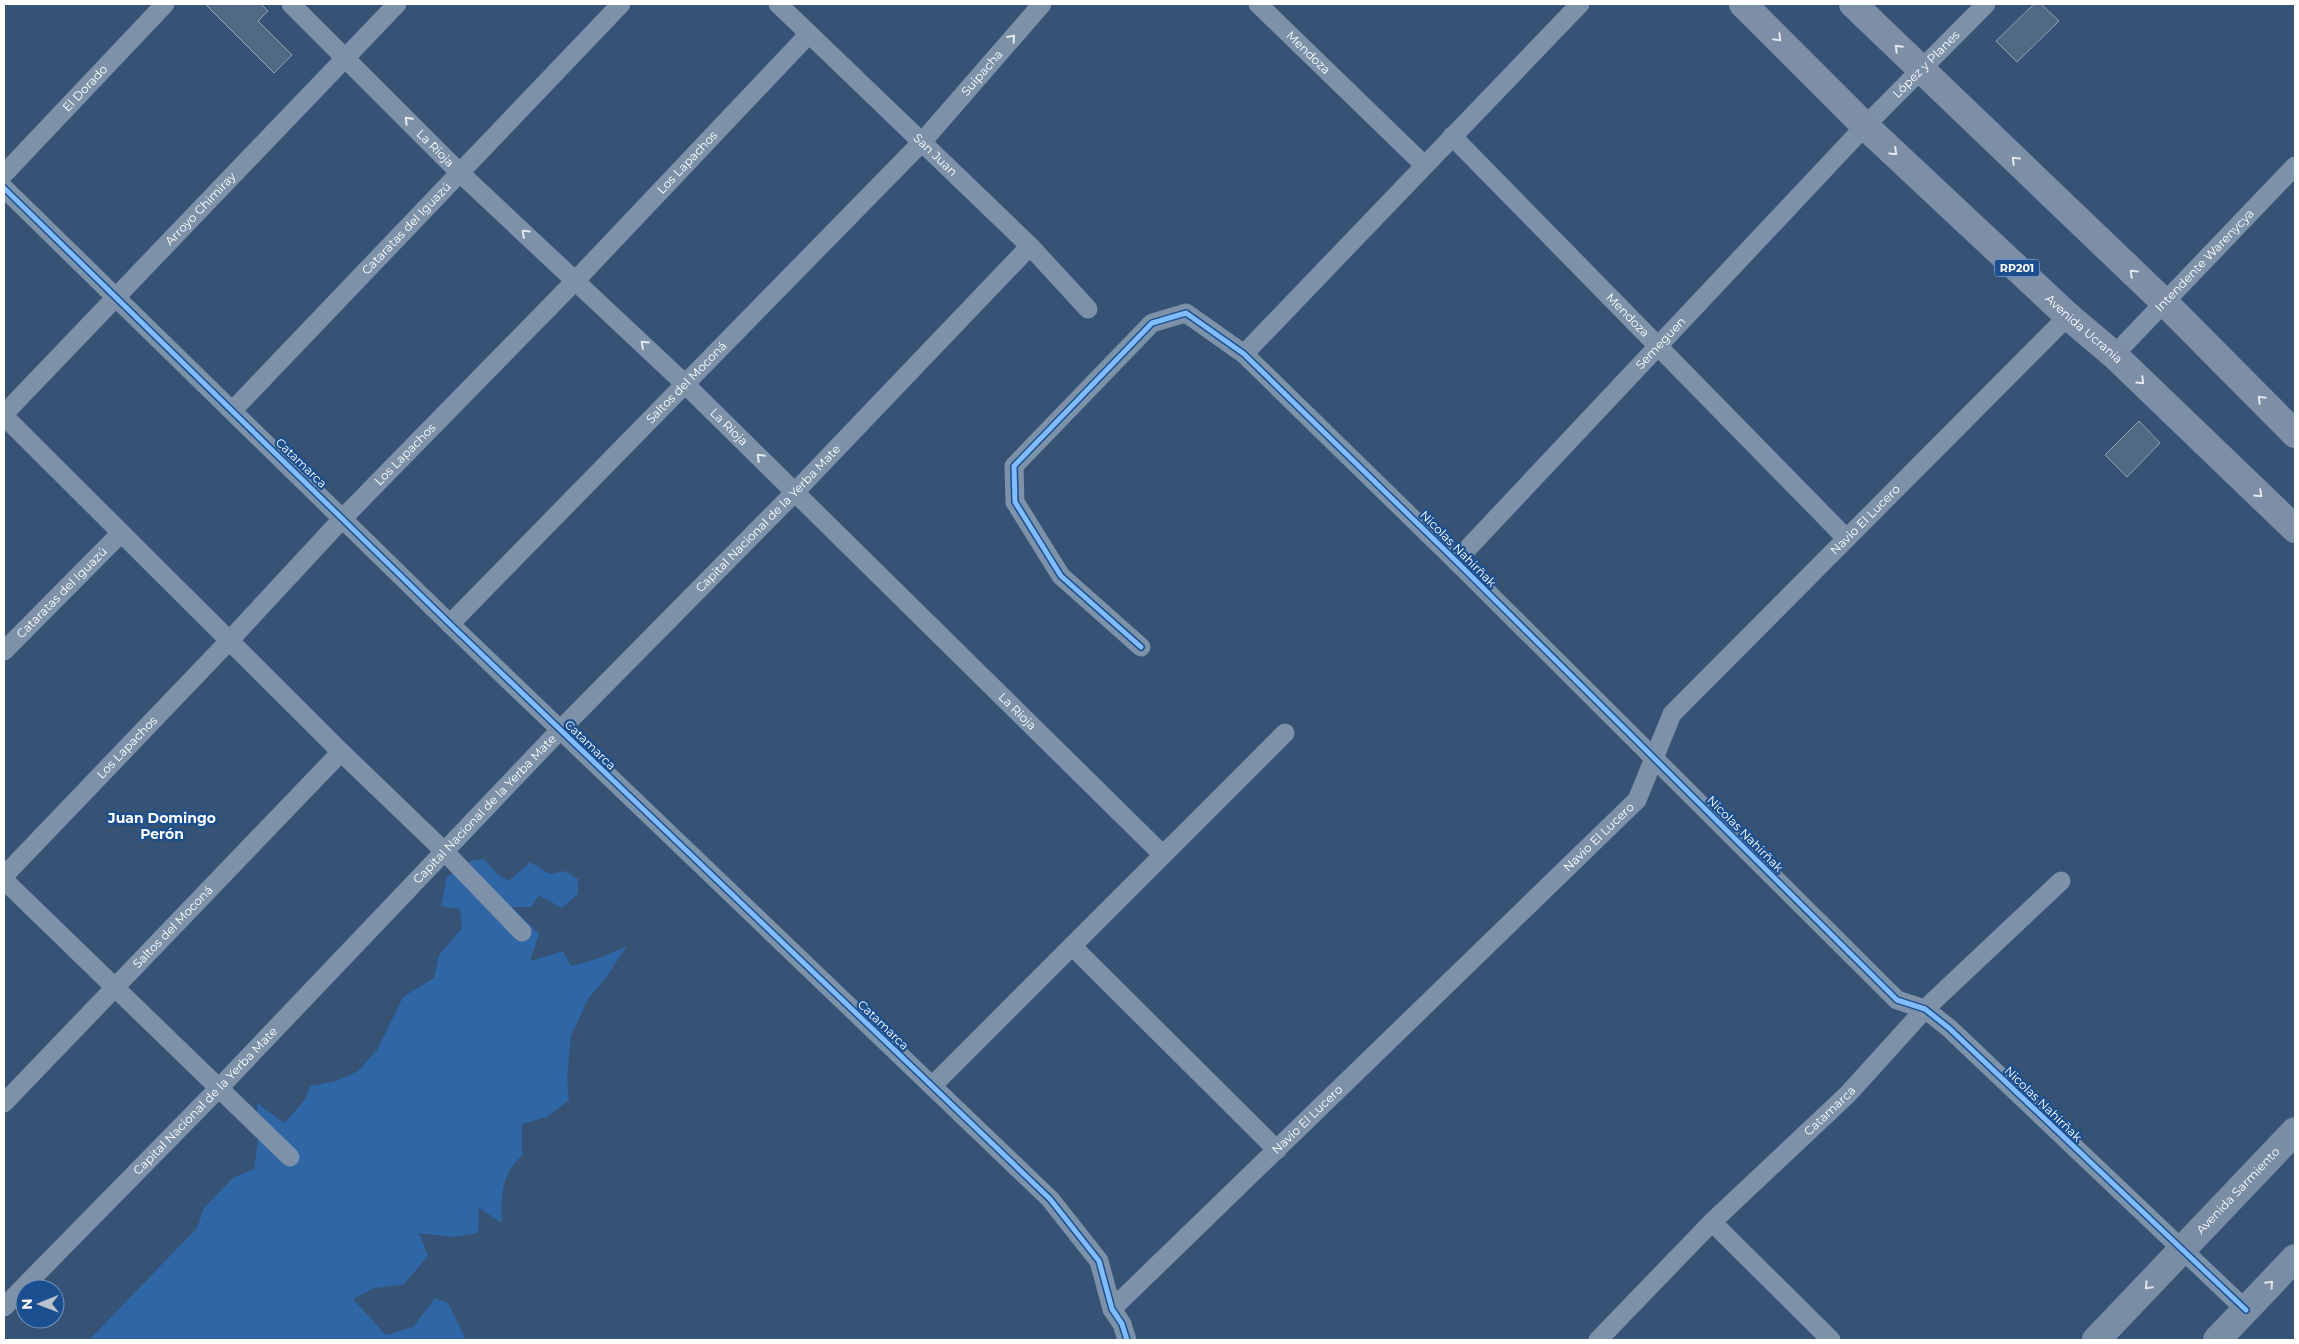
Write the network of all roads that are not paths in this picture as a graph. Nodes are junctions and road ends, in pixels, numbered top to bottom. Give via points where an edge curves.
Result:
1 (165, 4) edge
2 (291, 4) edge
3 (397, 4) edge
4 (621, 4) edge
5 (1042, 4) edge
6 (1258, 4) edge
7 (1580, 4) edge
8 (1743, 4) edge
9 (1853, 4) edge
10 (1986, 4) edge
11 (785, 6) edge
12 (809, 34) junction
13 (345, 57) junction
14 (1921, 70) junction
15 (1865, 126) junction
16 (1452, 136) junction
17 (923, 141) junction
18 (1424, 165) junction
19 (2295, 166) edge
20 (459, 172) junction
21 (4, 174) edge
22 (4, 188) edge
23 (1030, 246) junction
24 (576, 280) junction
25 (117, 297) junction
26 (2164, 302) junction
27 (1088, 309) dead end
28 (2068, 316) junction
29 (1659, 345) junction
30 (1244, 354) junction
31 (2114, 355) junction
32 (685, 384) junction
33 (233, 410) junction
34 (4, 415) edge
35 (2295, 434) edge
36 (795, 492) junction
37 (343, 518) junction
38 (2295, 529) edge
39 (121, 533) junction
40 (1846, 538) junction
41 (1456, 561) junction
42 (450, 624) junction
43 (229, 641) junction
44 (1141, 647) dead end
45 (4, 651) edge
46 (560, 730) junction
47 (1286, 733) dead end
48 (341, 752) junction
49 (1654, 758) junction
50 (445, 852) junction
51 (1163, 855) junction
52 (4, 876) edge
53 (4, 880) edge
54 (2061, 881) dead end
55 (522, 932) dead end
56 (1072, 946) junction
57 (115, 987) junction
58 (1925, 1009) junction
59 (932, 1086) junction
60 (219, 1088) junction
61 (4, 1103) edge
62 (2295, 1131) edge
63 (1277, 1150) junction
64 (290, 1157) dead end
65 (1712, 1222) junction
66 (2182, 1251) junction
67 (2295, 1258) edge
68 (4, 1307) edge
69 (1112, 1309) junction
70 (2246, 1310) junction
71 (1127, 1340) edge
72 (1598, 1340) edge
73 (1831, 1340) edge
74 (2096, 1340) edge
75 (2217, 1340) edge

1 - 21 street, El Dorado
2 - 13 street, La Rioja
3 - 13 street, Arroyo Chimiray
4 - 20 street, Cataratas del Iguazú
17 -> 5 street, Suipacha
6 - 18 street, Mendoza
7 - 16 street
8 -> 15 main road, Avenida Ucrania / RP201
14 -> 9 main road
10 - 14 street, López y Planes
11 - 12 street, San Juan
12 - 17 street, San Juan
12 - 24 street, Los Lapachos
20 -> 13 street, La Rioja
13 - 25 street, Arroyo Chimiray
14 - 15 street, López y Planes
26 -> 14 main road
15 -> 28 main road, Avenida Ucrania / RP201
15 - 29 street, Semeguen
16 - 18 street
16 - 29 street, Mendoza
17 - 23 street, San Juan
17 - 32 street, Saltos del Moconá
18 - 30 street
19 - 26 street, Intendente Warenycya
24 -> 20 street, La Rioja
20 - 33 street, Cataratas del Iguazú
22 - 25 street, Catamarca
23 - 27 street, San Juan
23 - 36 street, Capital Nacional de la Yerba Mate
32 -> 24 street, La Rioja
24 - 37 street, Los Lapachos
25 - 33 street, Catamarca
25 - 34 street, Arroyo Chimiray
26 - 31 street, Intendente Warenycya
35 -> 26 main road
28 - 31 main road, Avenida Ucrania / RP201
28 - 40 street, Navio El Lucero
29 - 40 street, Mendoza
29 - 41 street, Semeguen
30 - 41 street, Nicolas Nahirñak
30 - 44 street, Nicolas Nahirñak via 1186,313 1152,323 1014,466 1015,502 1061,576
31 -> 38 main road, Avenida Ucrania / RP201
36 -> 32 street, La Rioja
32 - 42 street, Saltos del Moconá
33 - 37 street, Catamarca
34 - 39 street
36 - 46 street, Capital Nacional de la Yerba Mate
36 - 51 street, La Rioja
37 - 42 street, Catamarca
37 - 43 street, Los Lapachos
39 - 43 street
39 - 45 street, Cataratas del Iguazú
40 - 49 street, Navio El Lucero via 1672,714
41 - 49 street, Nicolas Nahirñak
42 - 46 street, Catamarca
43 - 48 street
43 - 52 street, Los Lapachos
46 - 50 street, Capital Nacional de la Yerba Mate
46 - 59 street, Catamarca
47 - 51 street
48 - 50 street
48 - 57 street, Saltos del Moconá
49 - 58 street, Nicolas Nahirñak via 1897,1000
49 - 63 street, Navio El Lucero via 1637,800
50 - 55 street
50 - 60 street, Capital Nacional de la Yerba Mate
51 - 56 street
53 - 57 street
54 - 58 street, Catamarca
56 - 59 street
56 - 63 street
57 - 60 street
57 - 61 street, Saltos del Moconá
58 - 65 street, Catamarca via 1848,1094
58 - 66 street, Nicolas Nahirñak via 1949,1028
59 - 69 street, Catamarca via 1050,1199 1098,1261
60 - 64 street
60 - 68 street, Capital Nacional de la Yerba Mate
62 - 66 main road, Avenida Sarmiento
63 - 69 street, Navio El Lucero
65 - 72 street, Catamarca
65 - 73 street
66 - 70 street, Nicolas Nahirñak
66 -> 74 main road, Avenida Sarmiento
70 -> 67 main road
69 - 71 street, Catamarca
70 - 75 main road

